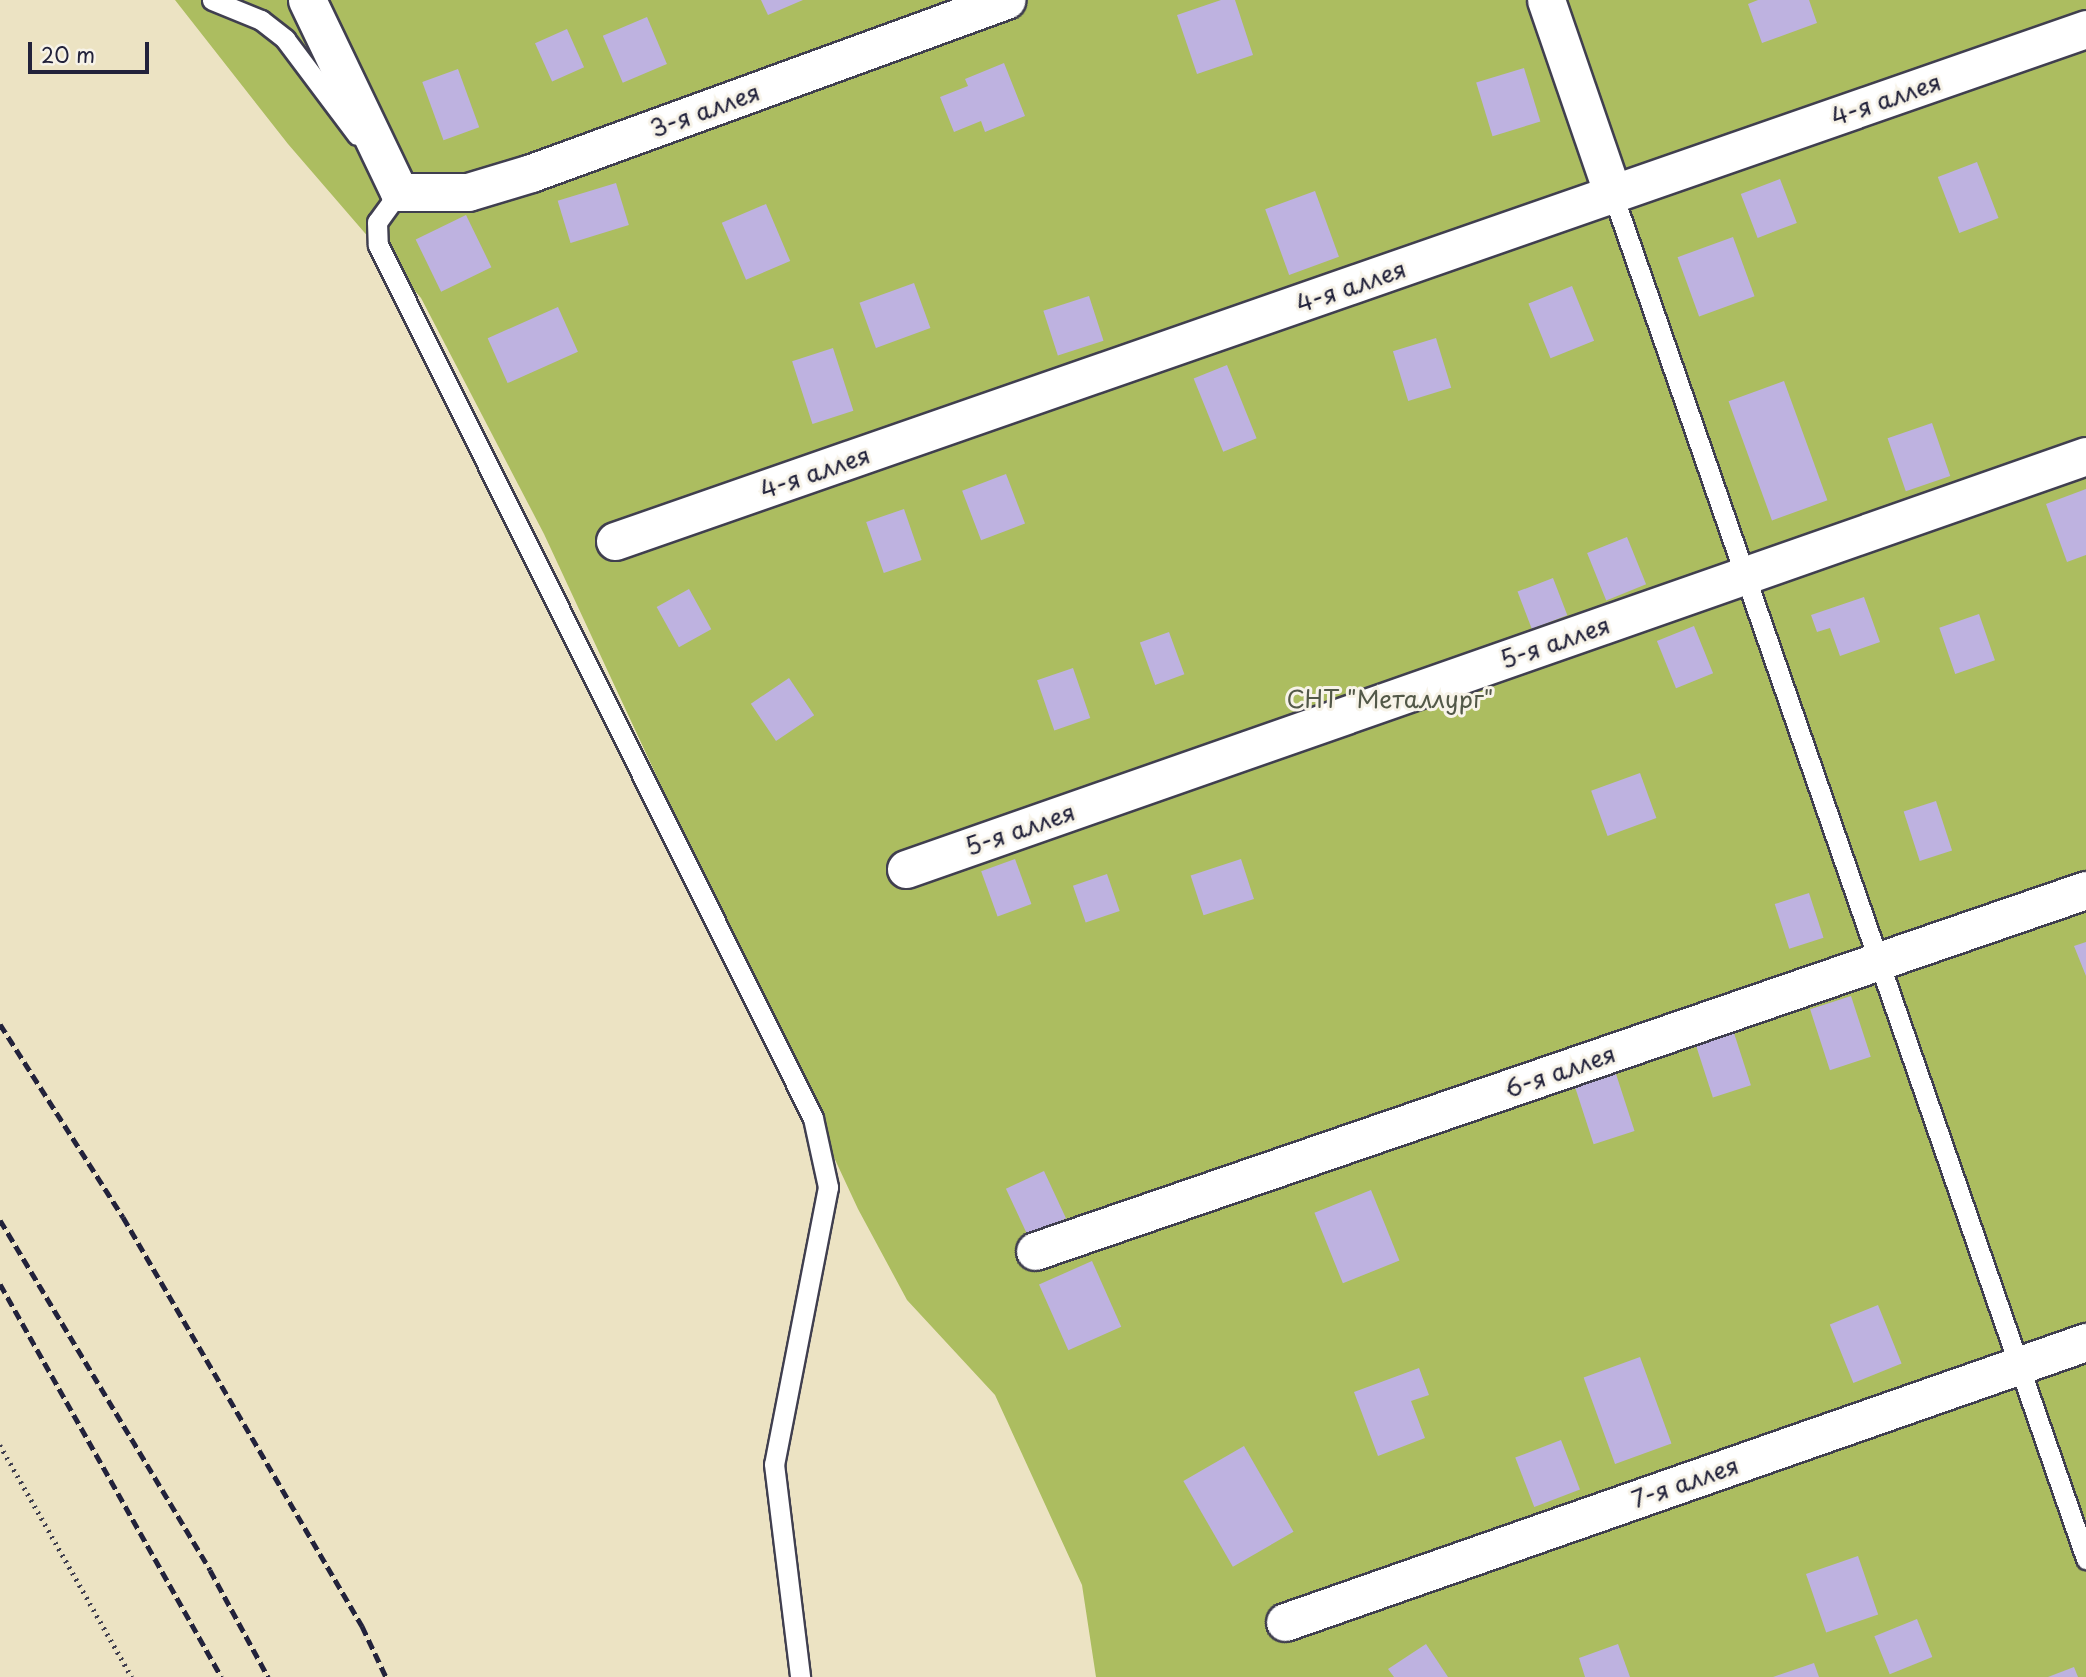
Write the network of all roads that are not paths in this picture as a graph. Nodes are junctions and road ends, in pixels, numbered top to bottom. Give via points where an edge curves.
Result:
1 (212, 0) edge
2 (307, 0) edge
3 (1006, 0) edge
4 (1546, 0) edge
5 (2086, 29) edge
6 (399, 192) junction
7 (1613, 195) junction
8 (2086, 457) edge
9 (615, 541) dead end
10 (1745, 576) junction
11 (906, 869) dead end
12 (2086, 890) edge
13 (1879, 961) junction
14 (1035, 1251) dead end
15 (2086, 1342) edge
16 (2019, 1366) junction
17 (2086, 1559) edge
18 (1285, 1622) dead end
19 (800, 1677) edge

1 - 6 lane via 261,20 285,39
2 - 6 street
3 - 6 street, 3-я аллея via 531,173 468,192
4 - 7 street
5 - 7 street, 4-я аллея
6 - 19 lane via 377,222 378,245 813,1118 828,1188 774,1464
7 - 9 street, 4-я аллея
7 - 10 lane
8 - 10 street, 5-я аллея
10 - 11 street, 5-я аллея
10 - 13 lane
12 - 13 street, 6-я аллея
13 - 14 street, 6-я аллея
13 - 16 lane
15 - 16 street, 7-я аллея
16 - 17 lane
16 - 18 street, 7-я аллея

